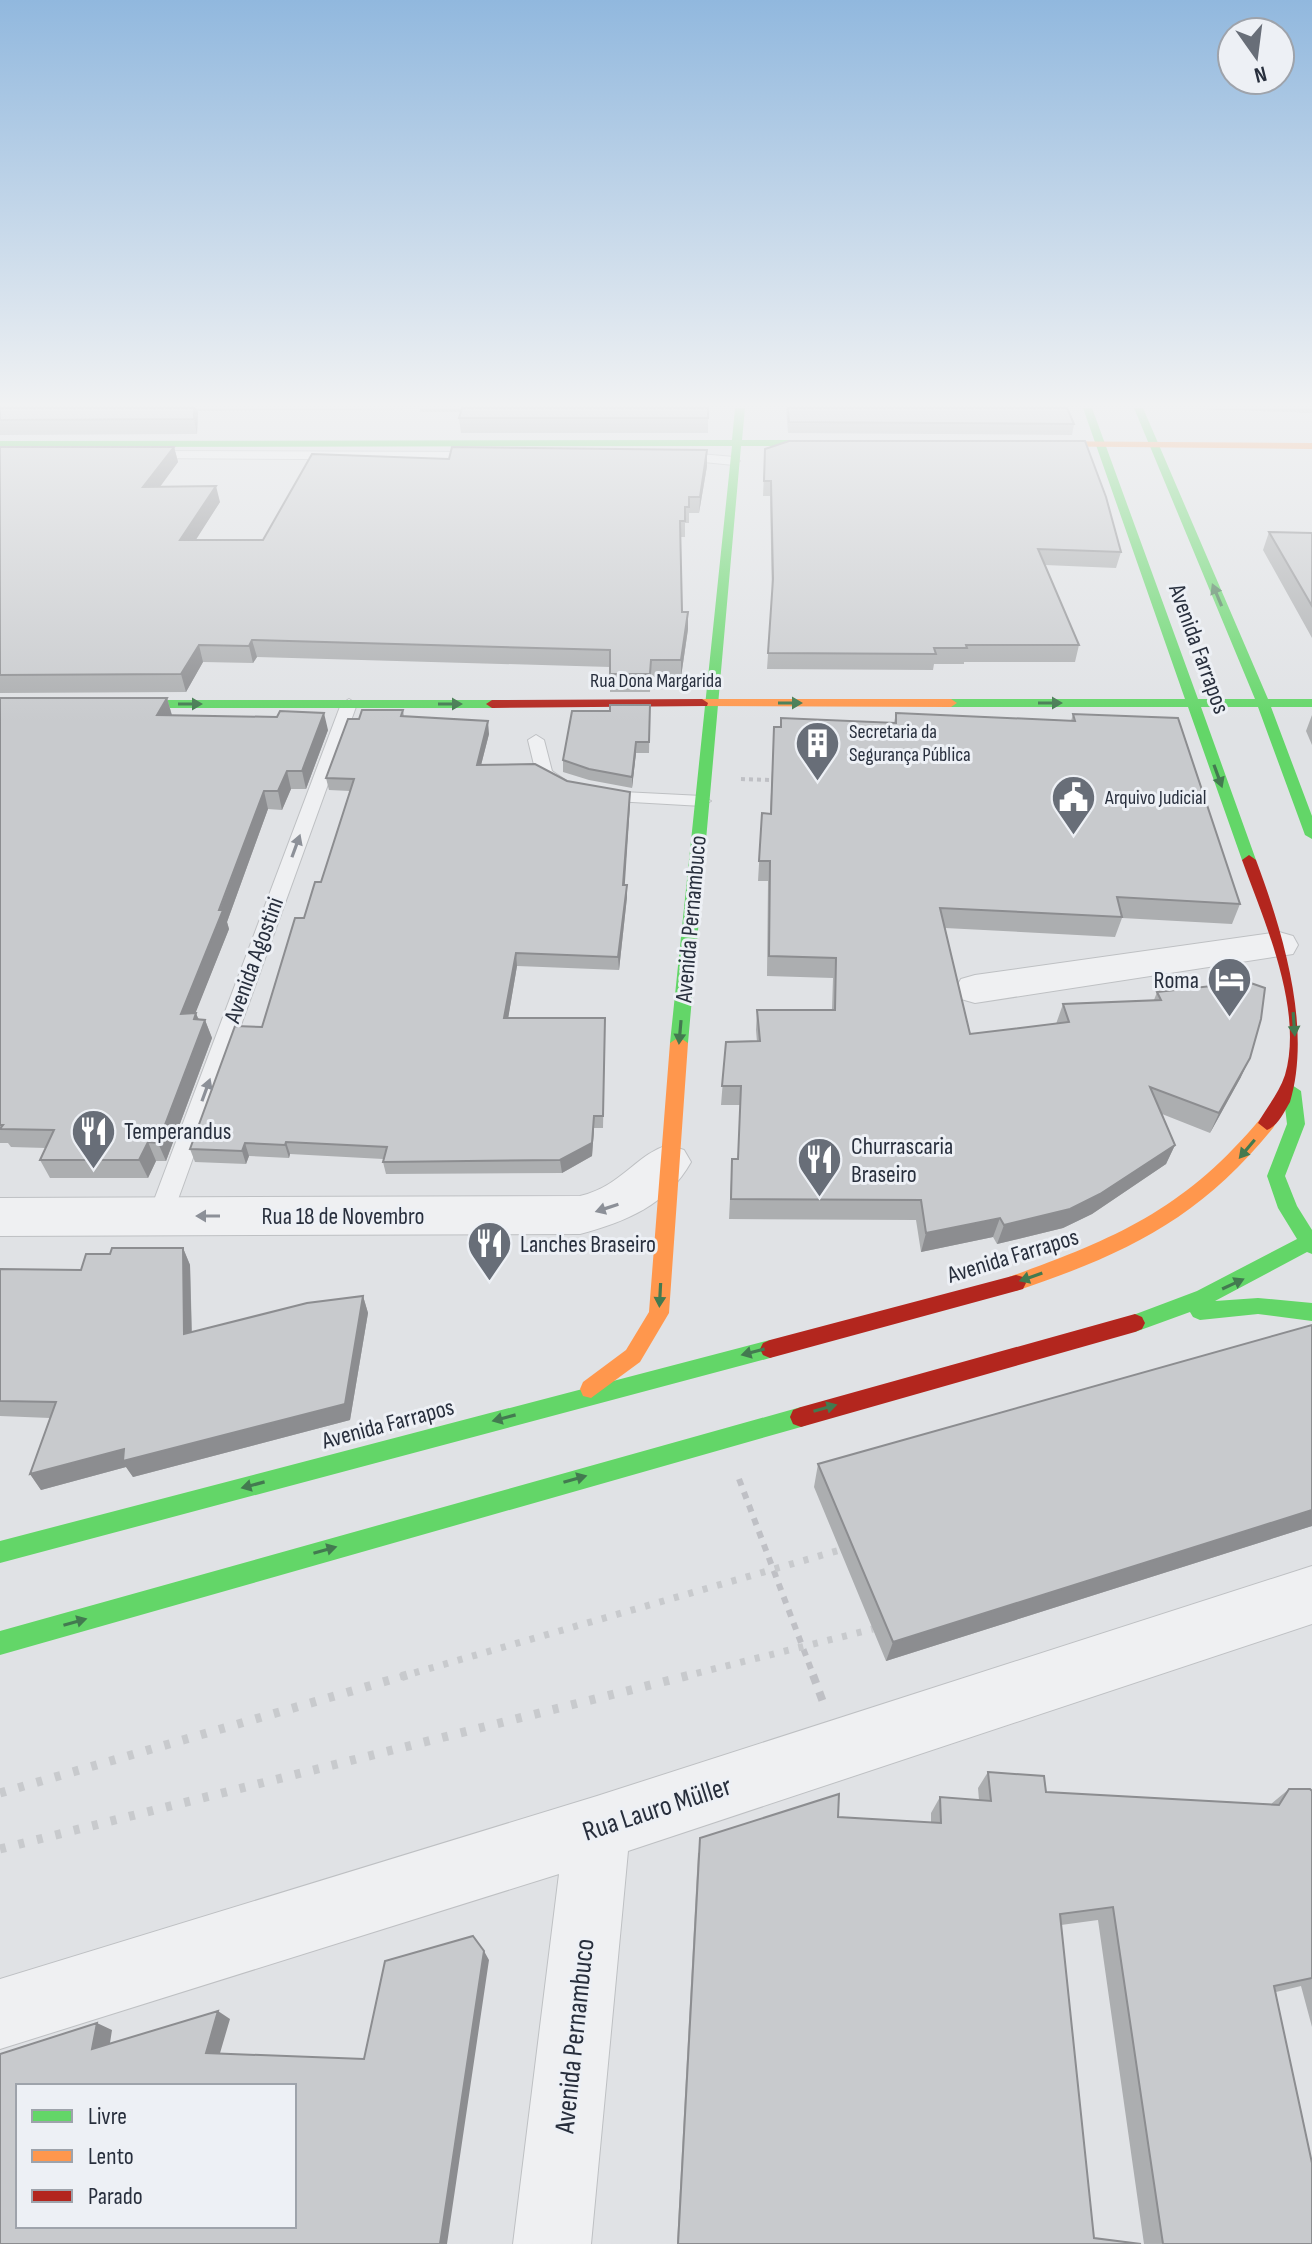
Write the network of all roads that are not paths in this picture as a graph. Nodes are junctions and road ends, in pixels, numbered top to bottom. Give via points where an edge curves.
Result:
1 (729, 513) edge
2 (1125, 513) edge
3 (1183, 513) edge
4 (1192, 702) junction
5 (712, 703) junction
6 (1263, 703) junction
7 (1312, 703) edge
8 (0, 704) edge
9 (349, 704) junction
10 (536, 740) dead end
11 (702, 801) junction
12 (1312, 835) edge
13 (1279, 945) junction
14 (975, 989) dead end
15 (1291, 1085) junction
16 (668, 1162) junction
17 (160, 1216) junction
18 (0, 1217) edge
19 (1311, 1243) edge
20 (1312, 1312) edge
21 (1162, 1315) junction
22 (579, 1398) junction
23 (0, 1552) edge
24 (1312, 1595) edge
25 (0, 1643) edge
26 (597, 1829) junction
27 (0, 2014) edge
28 (552, 2244) edge

1 - 5 main road, Avenida Pernambuco
2 - 4 main road, Avenida Farrapos
6 -> 3 main road, Avenida Farrapos
5 -> 4 main road, Rua Dona Margarida
4 - 6 main road, Rua Dona Margarida
4 -> 13 main road, Avenida Farrapos
9 -> 5 main road, Rua Dona Margarida
5 - 11 main road, Avenida Pernambuco
6 - 7 main road, Rua Dona Margarida
6 - 12 main road, Avenida Farrapos
8 -> 9 main road, Rua Dona Margarida
17 -> 9 lane, Avenida Agostini
10 - 11 lane via 544,773 581,790
11 -> 16 main road, Avenida Pernambuco
13 - 14 street
13 -> 15 main road, Avenida Farrapos via 1293,1003 1297,1062
15 - 19 main road via 1296,1124 1276,1176 1288,1208
15 -> 22 main road, Avenida Farrapos via 1244,1154 1206,1190 1159,1225 1105,1252 1005,1287
16 -> 17 street, Rua 18 de Novembro via 643,1189 614,1207 580,1215
16 -> 22 main road, Avenida Pernambuco via 659,1313 633,1356
17 - 18 street, Rua 18 de Novembro
21 -> 19 main road
20 - 21 main road via 1258,1306
25 -> 21 main road
22 -> 23 main road, Avenida Farrapos
24 - 26 street, Rua Lauro Müller
26 - 27 street, Rua Lauro Müller
26 - 28 street, Avenida Pernambuco

